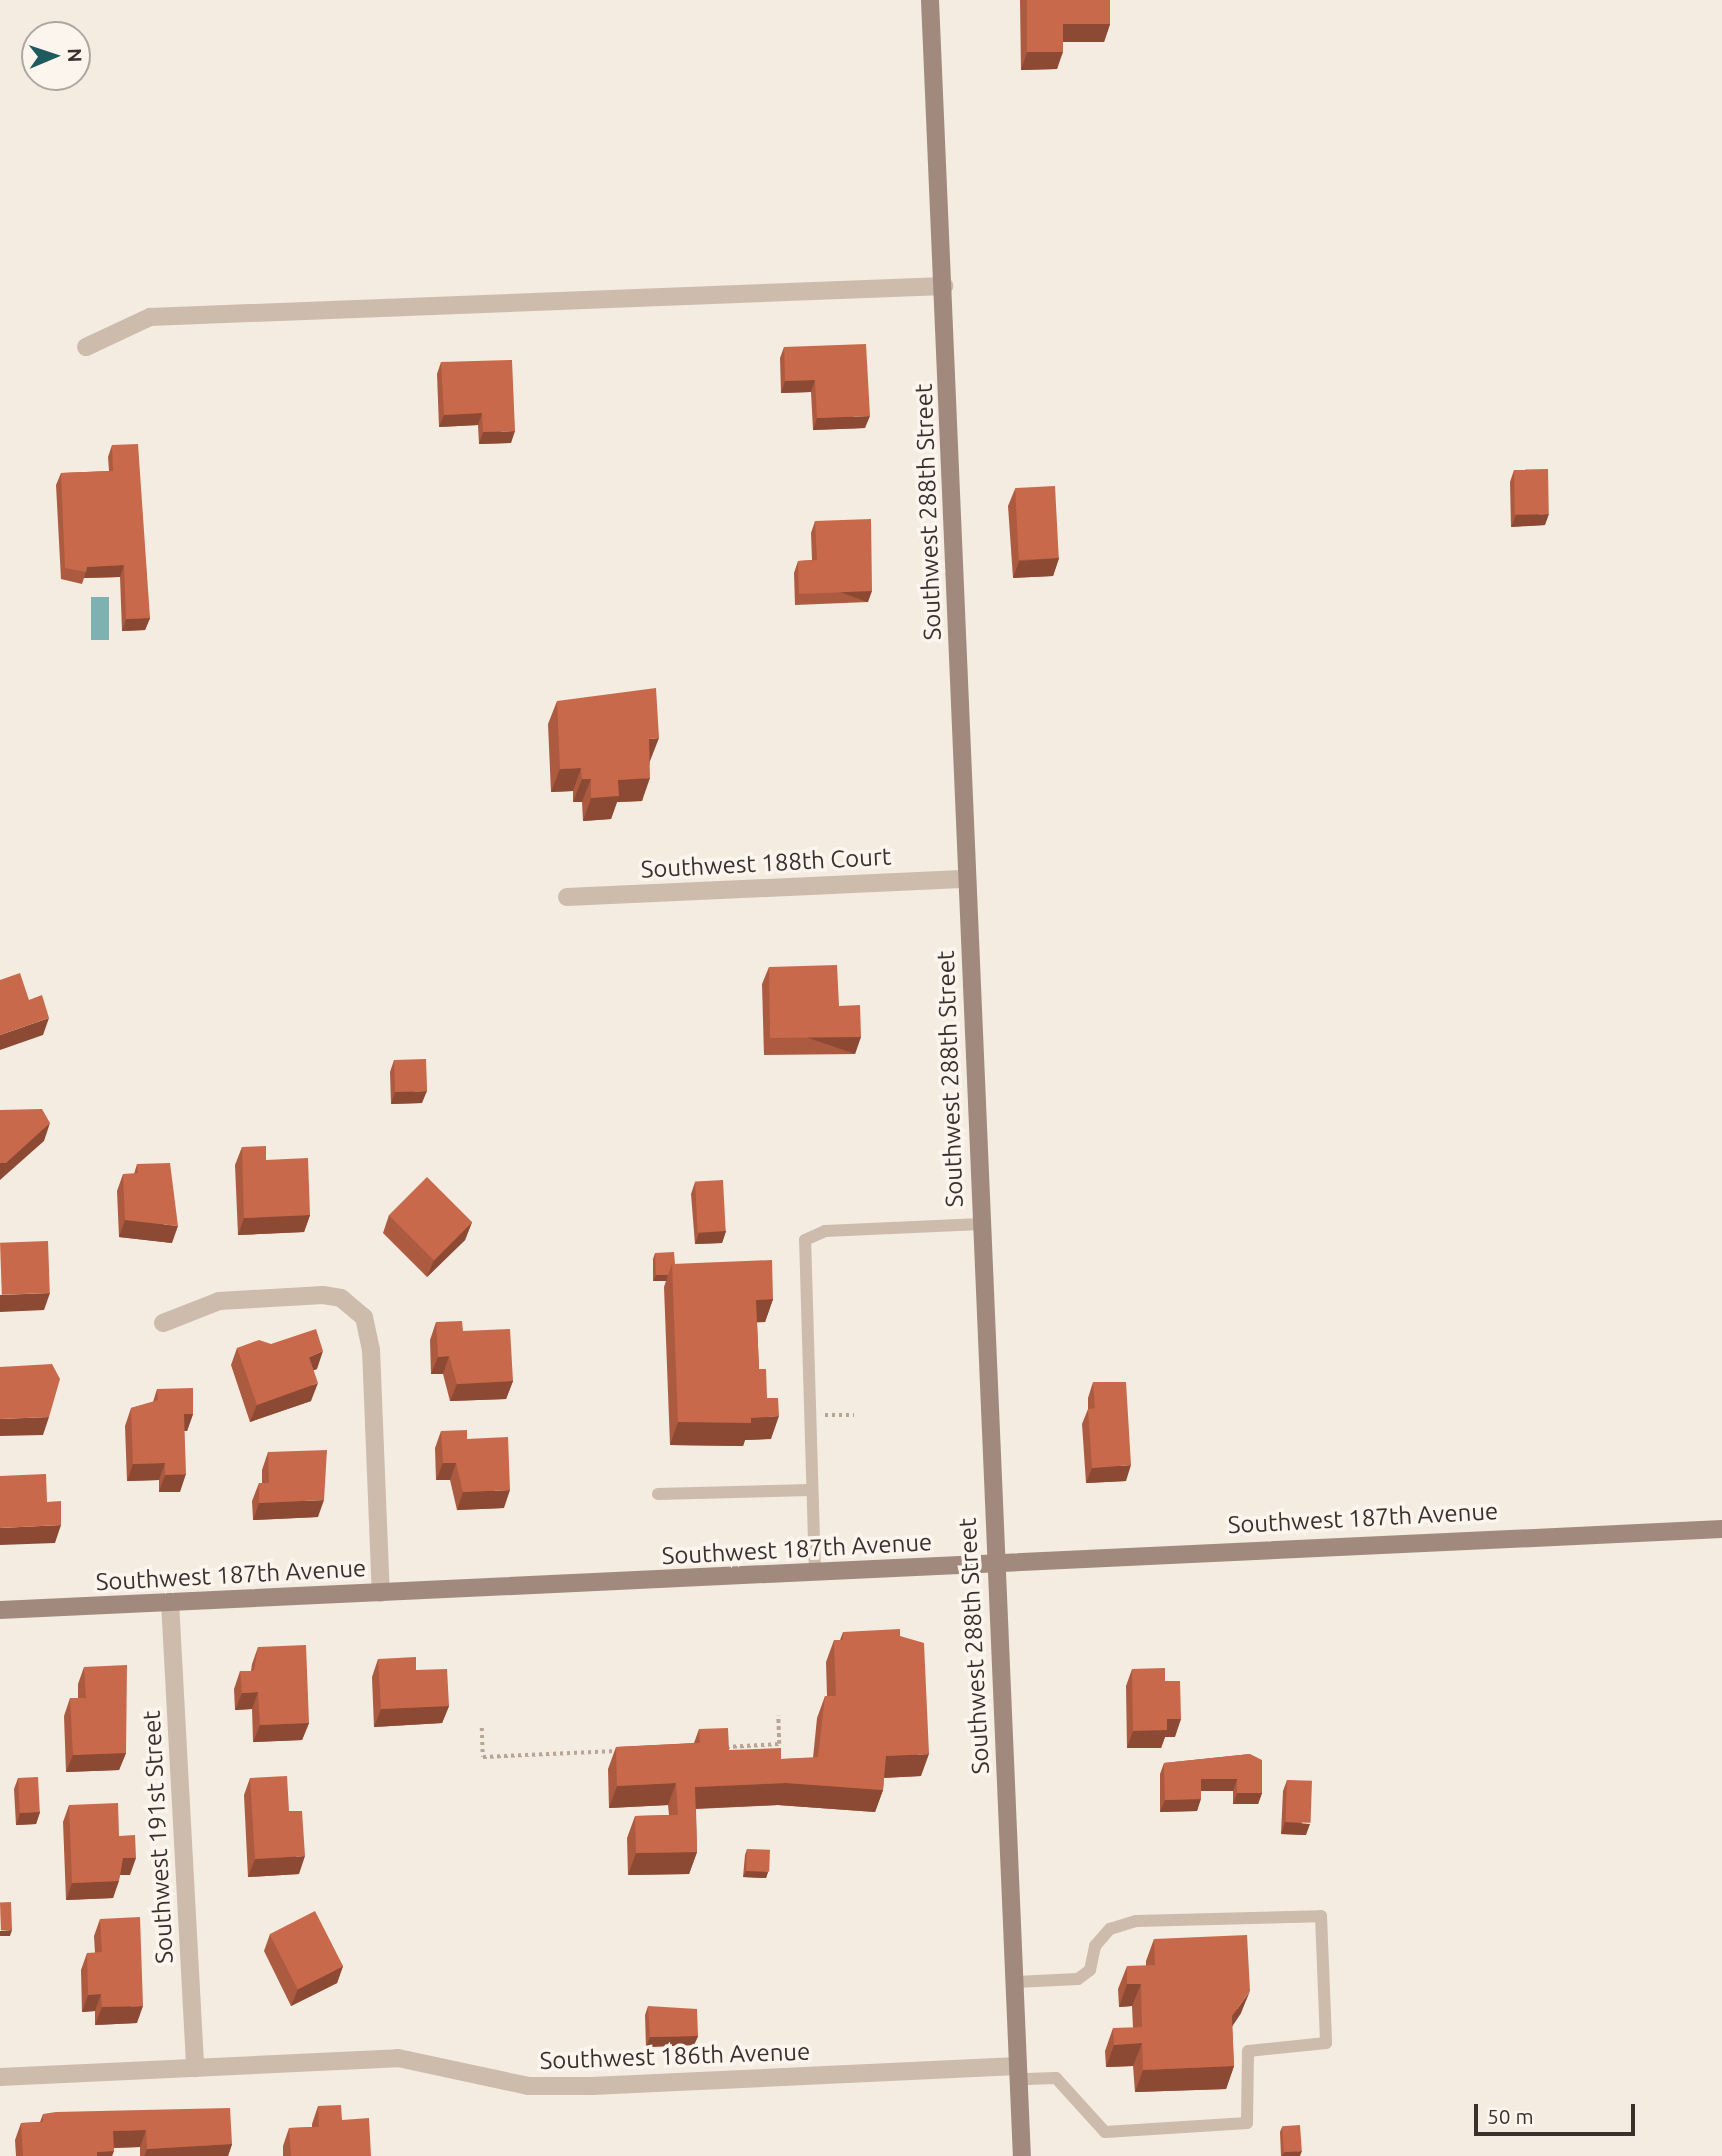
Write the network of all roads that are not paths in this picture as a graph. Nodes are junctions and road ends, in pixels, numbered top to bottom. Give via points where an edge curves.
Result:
1 (930, 0) edge
2 (943, 286) junction
3 (86, 347) dead end
4 (967, 879) junction
5 (567, 897) dead end
6 (981, 1224) junction
7 (163, 1323) dead end
8 (810, 1490) junction
9 (658, 1494) dead end
10 (1722, 1528) edge
11 (996, 1564) junction
12 (814, 1574) junction
13 (381, 1592) junction
14 (170, 1602) junction
15 (0, 1609) edge
16 (1015, 1982) junction
17 (195, 2068) junction
18 (1019, 2072) junction
19 (0, 2077) edge
20 (1022, 2156) edge

1 - 2 street, Southwest 288th Street
2 - 3 street via 150,317
2 - 4 street, Southwest 288th Street
4 - 5 street, Southwest 188th Court
4 - 6 street, Southwest 288th Street
6 - 8 lane via 825,1231 805,1240
6 - 11 street, Southwest 288th Street
7 - 13 street via 219,1301 305,1295 341,1298 364,1317 371,1349
8 - 9 lane
8 - 12 lane
10 - 11 street, Southwest 187th Avenue
11 - 12 street, Southwest 187th Avenue
11 - 16 street, Southwest 288th Street
12 - 13 street, Southwest 187th Avenue
13 - 14 street, Southwest 187th Avenue
14 - 15 street, Southwest 187th Avenue
14 - 17 street, Southwest 191st Street
16 - 18 street, Southwest 288th Street
16 - 18 lane via 1078,1979 1090,1970 1095,1946 1110,1929 1136,1921 1321,1916 1326,2043 1248,2051 1248,2114 1239,2127 1105,2132 1056,2078
17 - 18 street, Southwest 186th Avenue via 398,2058 529,2086
17 - 19 street, Southwest 186th Avenue
18 - 20 street, Southwest 288th Street

